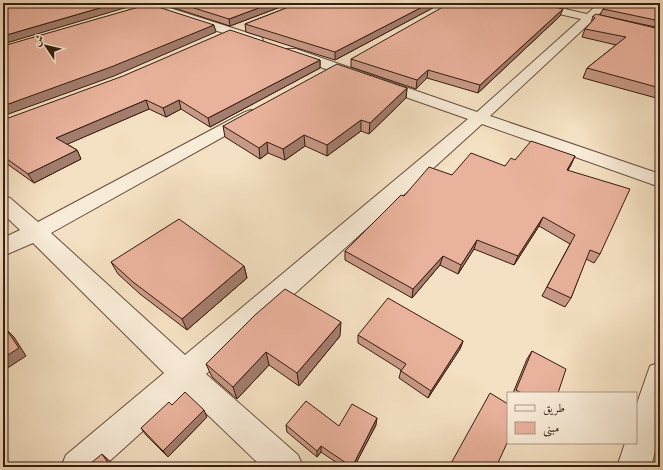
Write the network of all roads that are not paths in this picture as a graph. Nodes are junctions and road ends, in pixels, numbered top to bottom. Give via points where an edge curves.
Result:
1 (524, 3) edge
2 (149, 5) edge
3 (607, 13) edge
4 (588, 17) junction
5 (253, 23) edge
6 (231, 32) junction
7 (211, 41) edge
8 (267, 44) edge
9 (281, 48) edge
10 (358, 56) edge
11 (338, 68) junction
12 (317, 79) edge
13 (268, 106) edge
14 (479, 118) junction
15 (660, 181) edge
16 (3, 203) edge
17 (36, 232) junction
18 (3, 248) edge
19 (185, 374) junction
20 (660, 376) edge
21 (78, 467) edge
22 (286, 467) edge
23 (634, 467) edge

1 - 4 street
2 - 6 street
3 - 4 street
4 - 14 street
5 - 6 street
6 - 7 street
6 - 8 street
9 - 11 street
10 - 11 street
11 - 12 street
11 - 14 street
13 - 17 street
14 - 15 street
14 - 19 street
16 - 17 street
17 - 18 street
17 - 19 street
19 - 21 street
19 - 22 street
20 - 23 street

